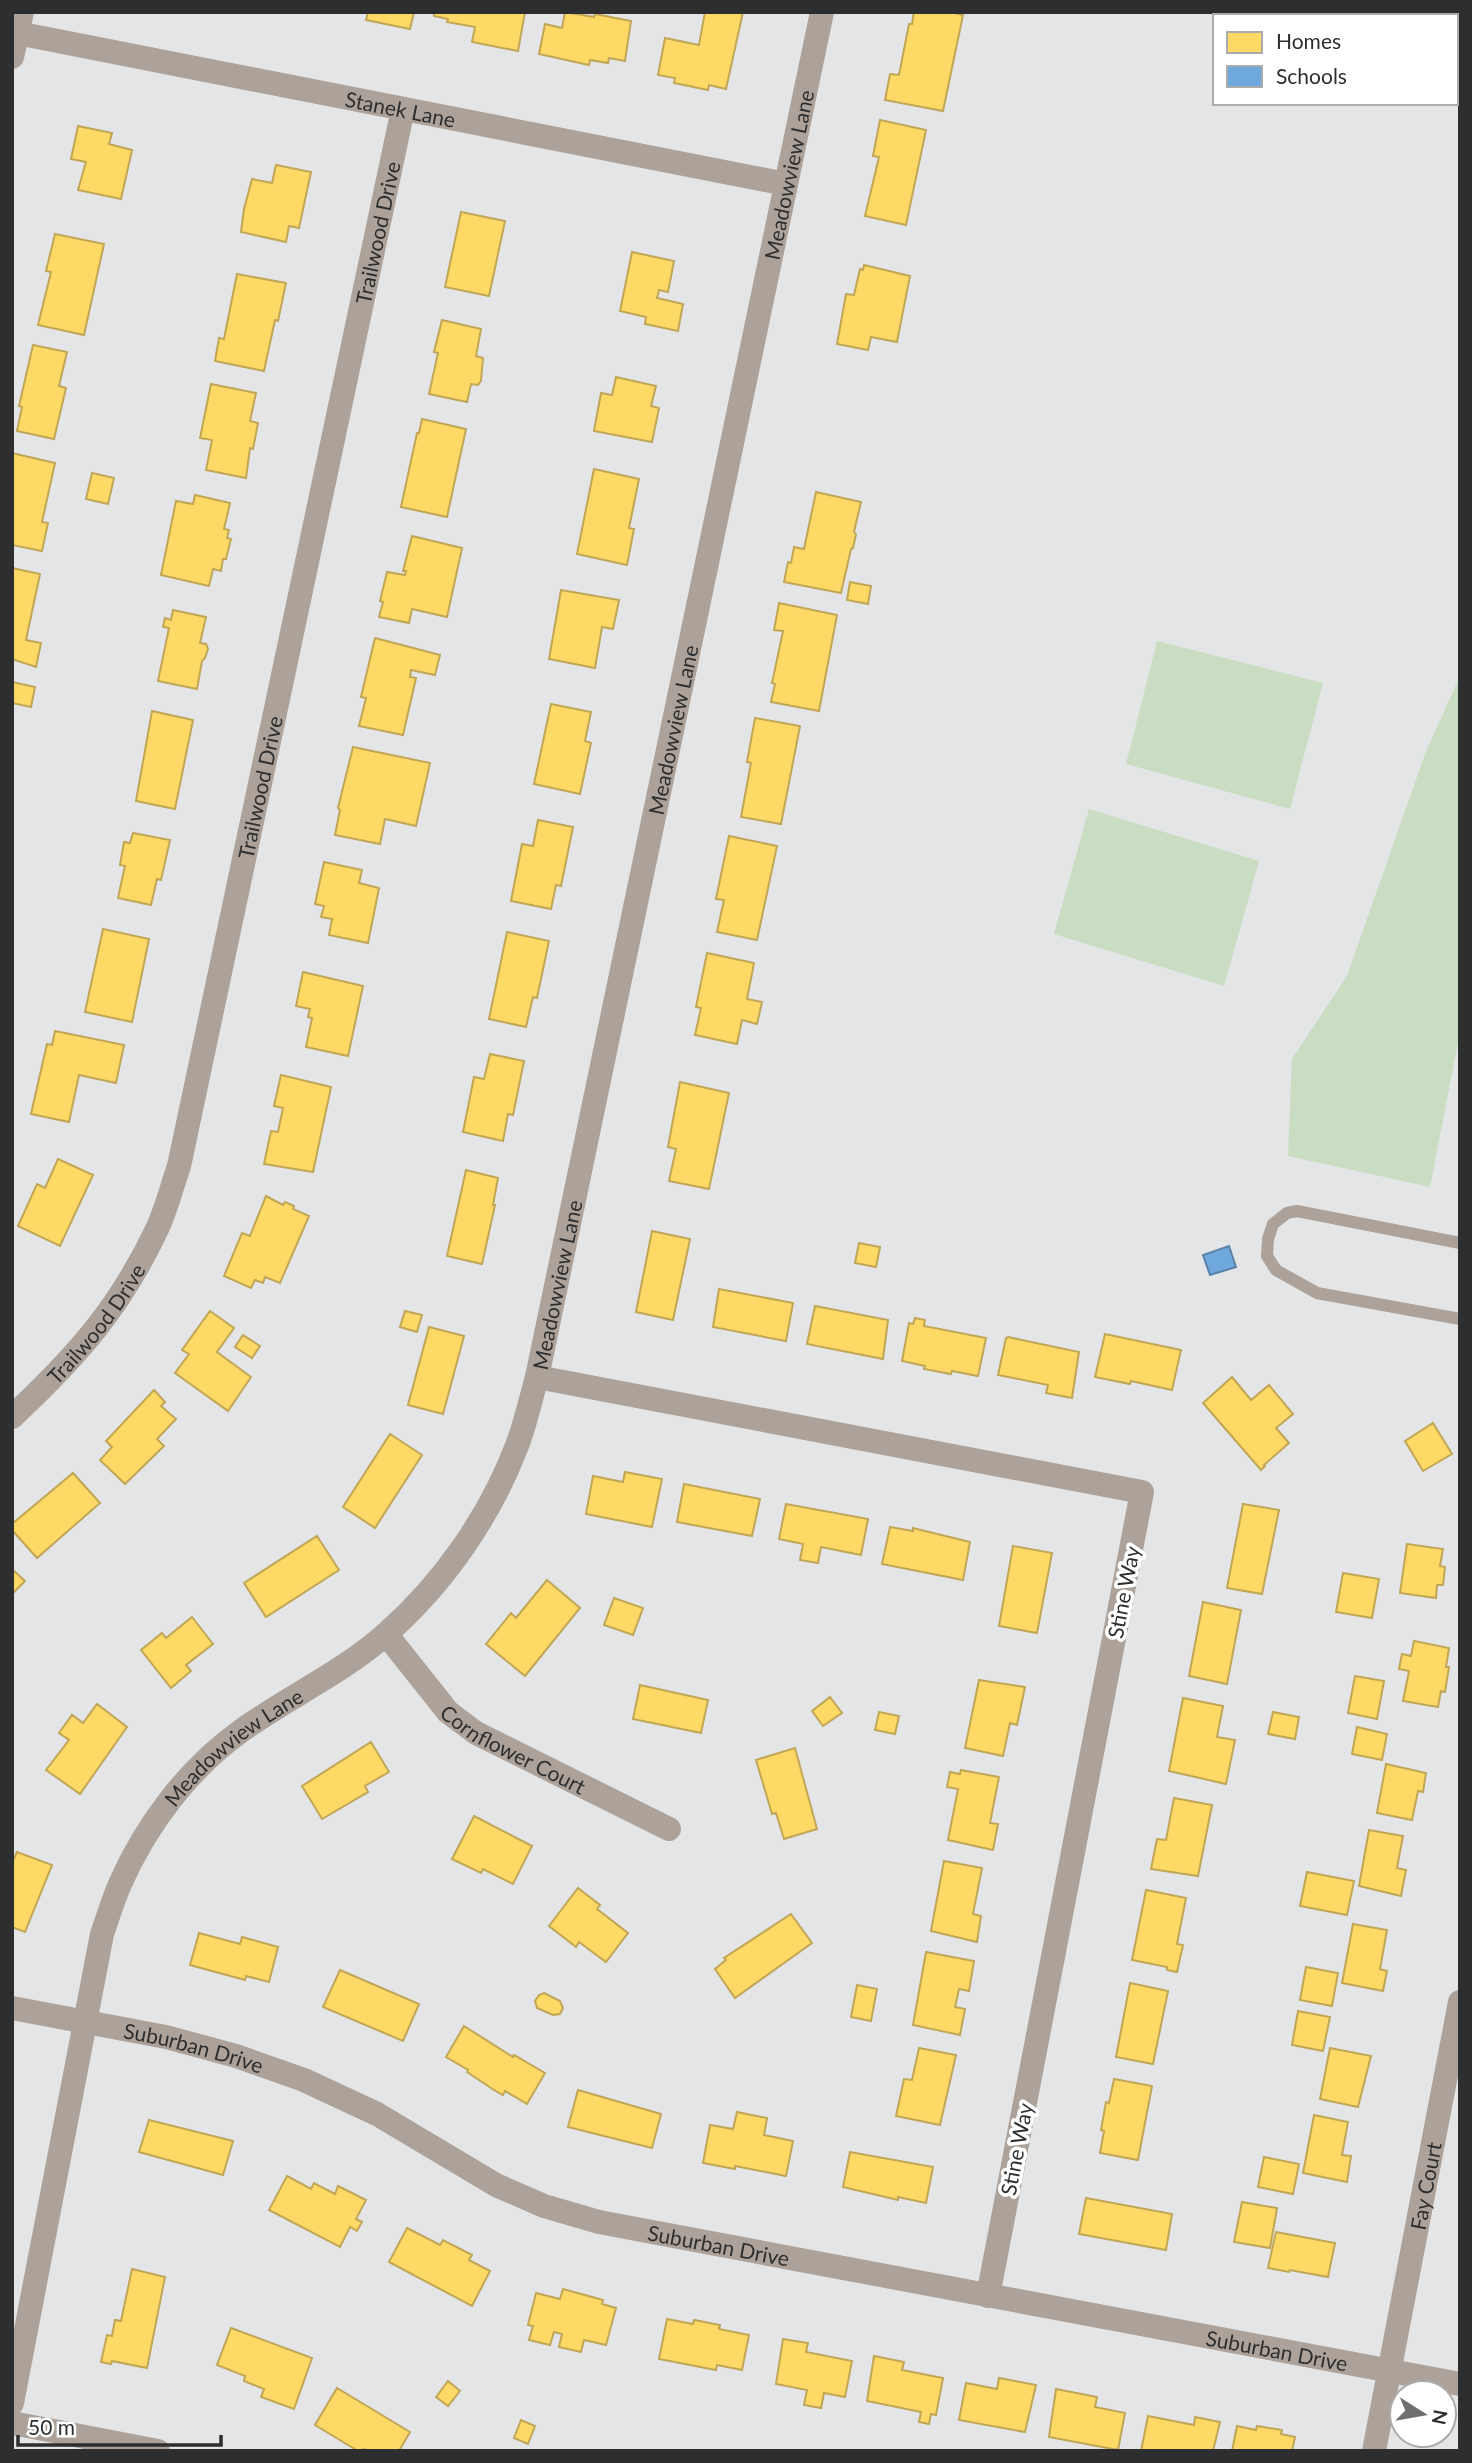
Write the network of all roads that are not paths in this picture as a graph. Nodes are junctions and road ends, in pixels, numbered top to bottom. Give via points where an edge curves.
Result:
1 (822, 12) edge
2 (16, 34) edge
3 (403, 109) junction
4 (786, 184) junction
5 (1460, 1243) edge
6 (1460, 1319) edge
7 (537, 1377) junction
8 (12, 1417) edge
9 (386, 1634) junction
10 (669, 1829) dead end
11 (1460, 2002) edge
12 (12, 2008) edge
13 (84, 2021) junction
14 (988, 2296) junction
15 (1389, 2371) junction
16 (1460, 2384) edge
17 (12, 2403) edge
18 (12, 2423) edge
19 (158, 2451) edge
20 (1374, 2451) edge

1 - 4 street, Meadowview Lane
2 - 3 street, Stanek Lane
3 - 4 street, Stanek Lane
3 - 8 street, Trailwood Drive via 179,1166 159,1224 126,1288 61,1371
4 - 7 street, Meadowview Lane
5 - 6 lane via 1297,1211 1273,1224 1267,1256 1276,1270 1317,1293
7 - 9 street, Meadowview Lane via 518,1443 491,1503 426,1595
7 - 14 street, Stine Way via 1142,1492
9 - 10 street, Cornflower Court via 448,1712 476,1733
9 - 13 street, Meadowview Lane via 342,1668 239,1732 170,1800 120,1884 102,1934
11 - 15 street, Fay Court
12 - 13 street, Suburban Drive
13 - 14 street, Suburban Drive via 166,2037 304,2080 377,2114 496,2185 555,2209 599,2222
13 - 17 street, Meadowview Lane
14 - 15 street, Suburban Drive
15 - 16 street, Suburban Drive
15 - 20 street, Fay Court
18 - 19 street

